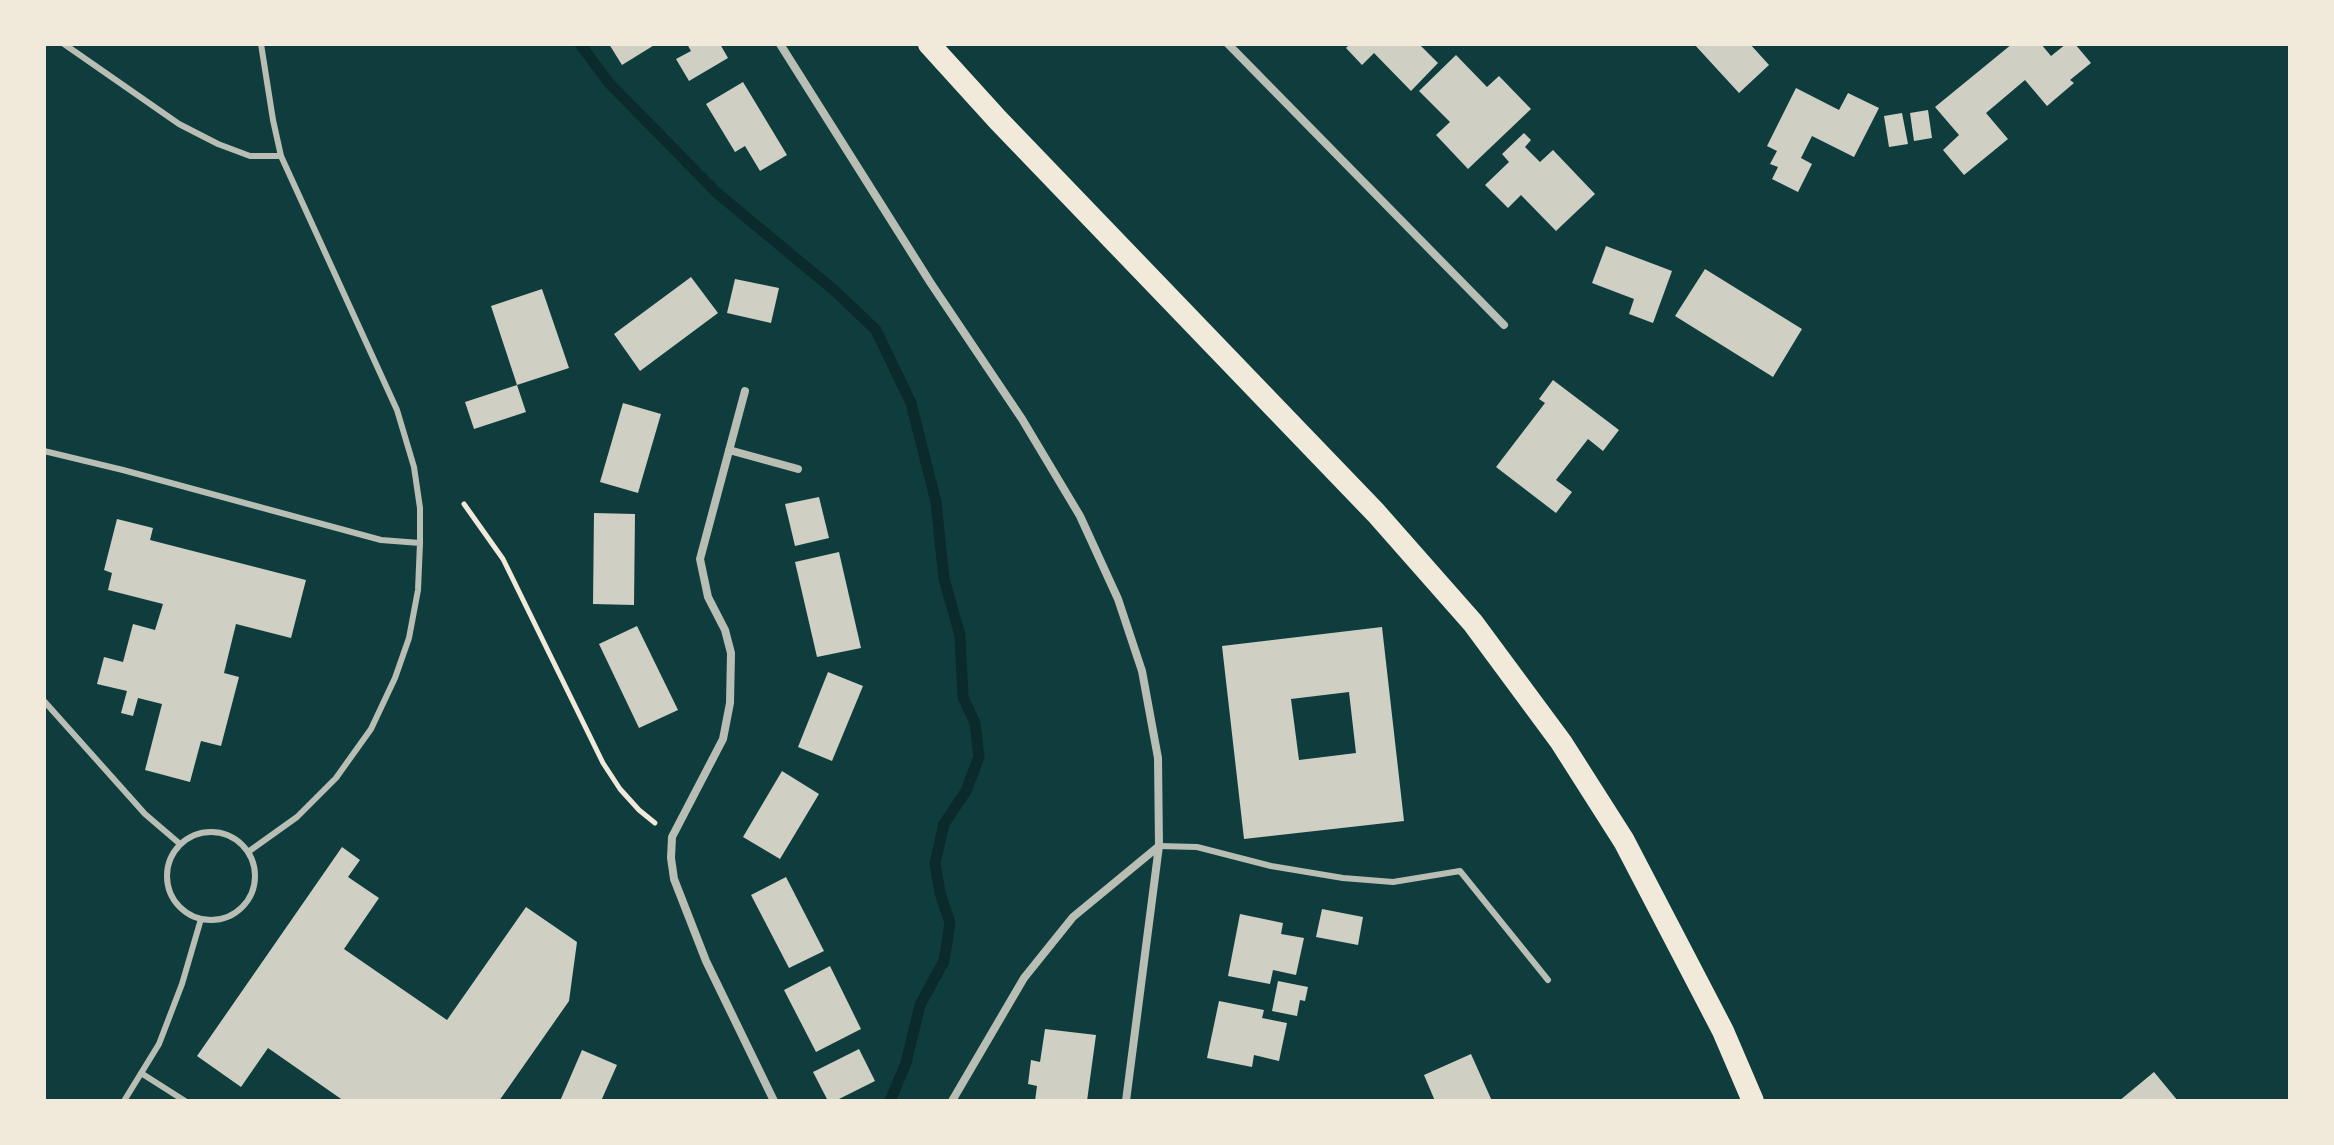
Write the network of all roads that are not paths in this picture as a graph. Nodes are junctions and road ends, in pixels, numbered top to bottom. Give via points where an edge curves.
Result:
1 (64, 44) edge
2 (261, 44) edge
3 (780, 44) edge
4 (929, 44) edge
5 (1228, 44) edge
6 (281, 156) junction
7 (1504, 325) dead end
8 (745, 391) dead end
9 (729, 450) junction
10 (44, 451) edge
11 (798, 469) dead end
12 (420, 543) junction
13 (44, 701) edge
14 (180, 844) junction
15 (1159, 846) junction
16 (248, 852) junction
17 (201, 919) junction
18 (1548, 980) dead end
19 (141, 1073) junction
20 (124, 1101) edge
21 (185, 1101) edge
22 (774, 1101) edge
23 (953, 1101) edge
24 (1126, 1101) edge
25 (1753, 1101) edge

1 - 6 lane via 179,124 250,156
2 - 6 lane
3 - 15 street via 1080,516 1118,599 1142,671 1158,758
4 - 25 highway via 1376,513 1473,623 1561,742 1624,841 1723,1031
5 - 7 street
6 - 12 lane via 397,410 414,467
8 - 9 street
9 - 11 street
9 - 22 street via 700,559 708,597 731,653 730,703 723,739 672,837 671,858 706,961
10 - 12 lane via 381,540
12 - 16 lane via 409,638 371,729 336,778 297,817
13 - 14 lane via 145,814
14 - 16 lane via 215,832
14 - 17 lane via 167,881 171,894
15 - 18 lane via 1197,847 1343,878 1393,882 1460,871
15 - 23 street via 1073,917 1024,978
15 - 24 street
16 - 17 lane via 255,880 243,906 230,915
17 - 19 lane via 159,1044
19 - 20 lane
19 - 21 lane

